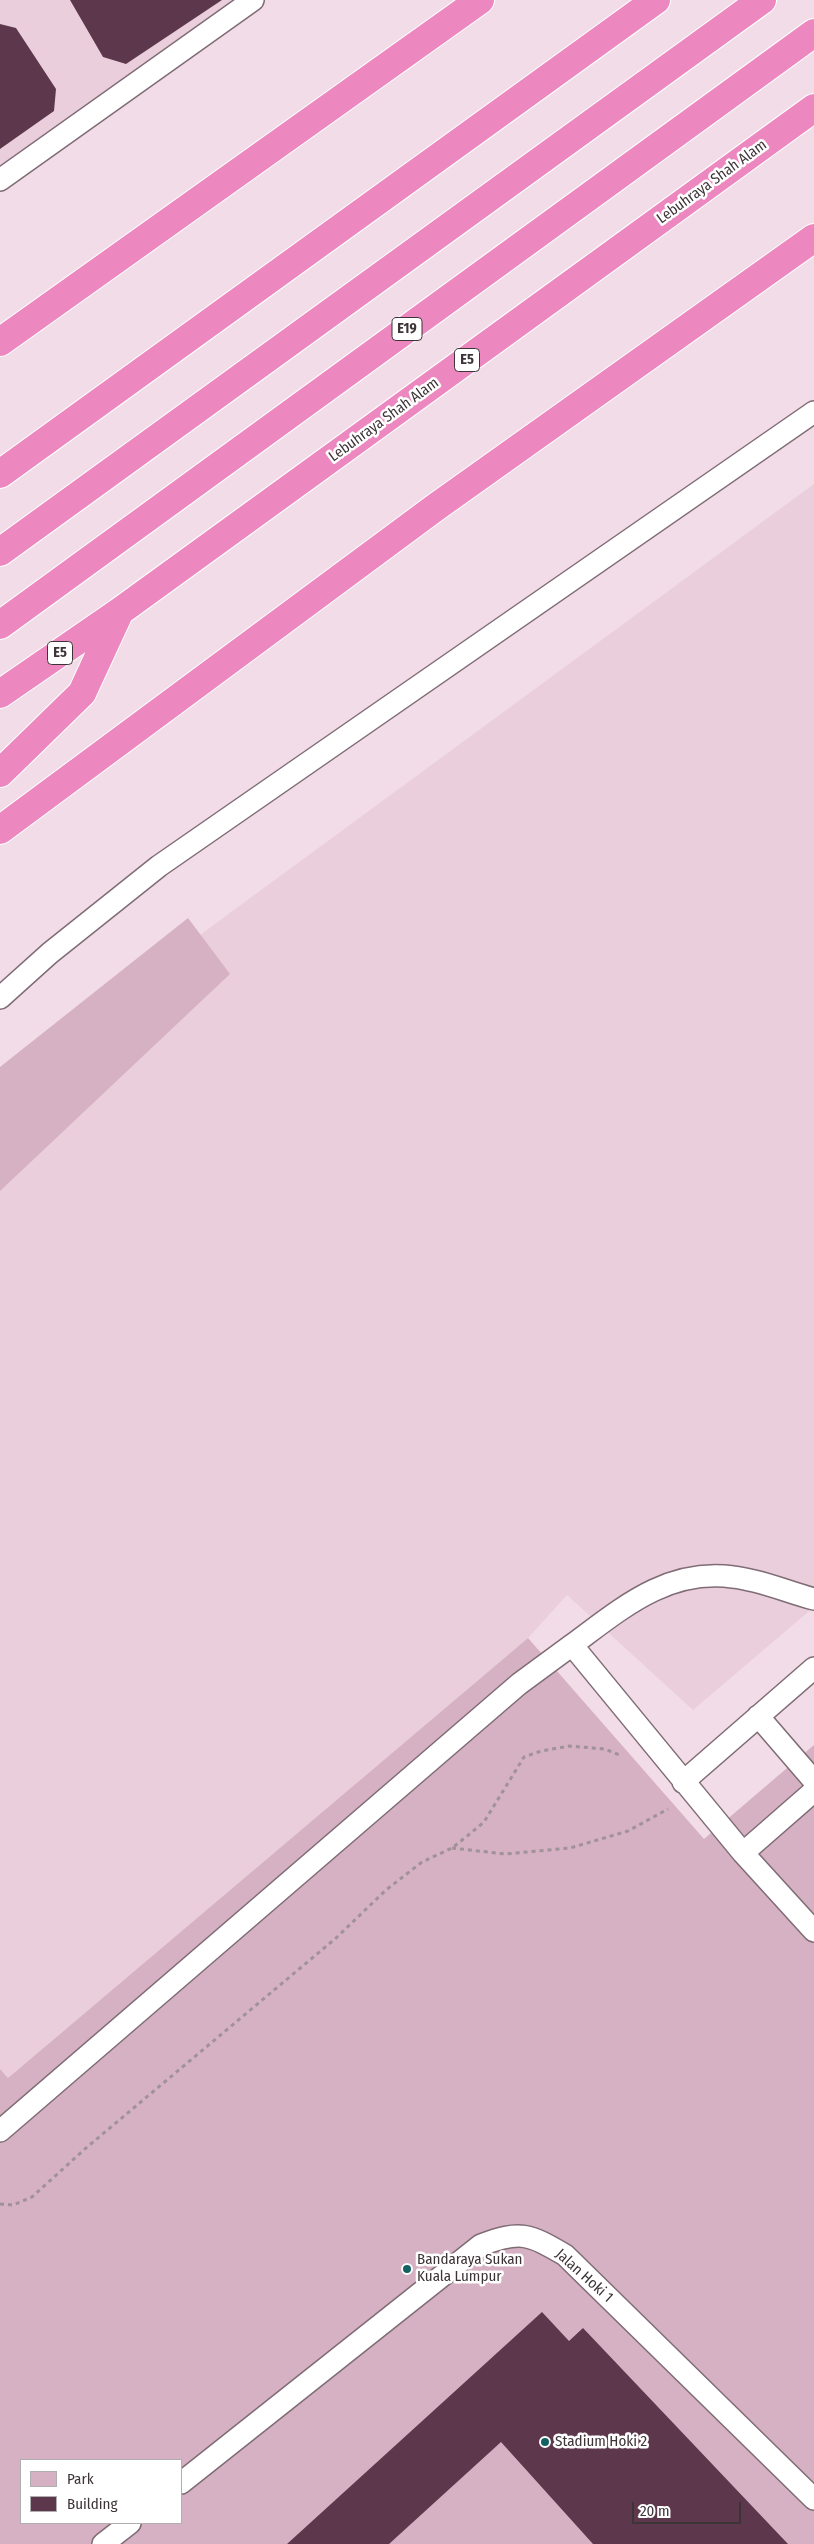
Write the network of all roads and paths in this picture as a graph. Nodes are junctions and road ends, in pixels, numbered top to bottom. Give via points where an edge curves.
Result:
1 (253, 0) edge
2 (480, 0) edge
3 (656, 0) edge
4 (762, 0) edge
5 (814, 33) edge
6 (814, 108) edge
7 (0, 180) edge
8 (814, 238) edge
9 (0, 342) edge
10 (814, 412) edge
11 (12, 453) edge
12 (0, 474) edge
13 (0, 552) edge
14 (119, 612) junction
15 (0, 625) edge
16 (0, 694) edge
17 (0, 773) edge
18 (0, 830) edge
19 (0, 998) edge
20 (814, 1599) edge
21 (572, 1645) junction
22 (814, 1668) edge
23 (758, 1716) junction
24 (631, 1759) dead end
25 (814, 1781) edge
26 (683, 1782) junction
27 (814, 1791) edge
28 (670, 1808) dead end
29 (452, 1848) junction
30 (743, 1853) junction
31 (814, 1931) edge
32 (0, 2131) edge
33 (0, 2204) edge
34 (182, 2481) edge
35 (814, 2499) edge
36 (129, 2524) edge
37 (103, 2544) edge

1 - 7 lane
2 - 9 highway
3 - 11 highway
4 - 13 highway
5 - 15 highway, E19
6 - 14 highway, Lebuhraya Shah Alam / E5
8 - 18 highway via 436,507
10 - 19 lane via 160,866 50,953
11 - 12 highway
14 - 16 highway, Lebuhraya Shah Alam / E5
14 - 17 highway via 82,693
20 - 21 lane via 732,1576 683,1578 647,1593
21 - 26 lane
21 - 32 lane via 519,1684
22 - 23 lane
23 - 25 lane
23 - 26 lane
24 - 29 path via 605,1749 569,1746 524,1758 484,1822
26 - 30 lane
27 - 30 lane
28 - 29 path via 628,1831 570,1848 505,1854
29 - 33 path via 422,1862 386,1890 336,1938 32,2197 13,2206
30 - 31 lane
34 - 35 lane, Jalan Hoki 1 via 481,2245 507,2235 536,2238 565,2255
36 - 37 lane

